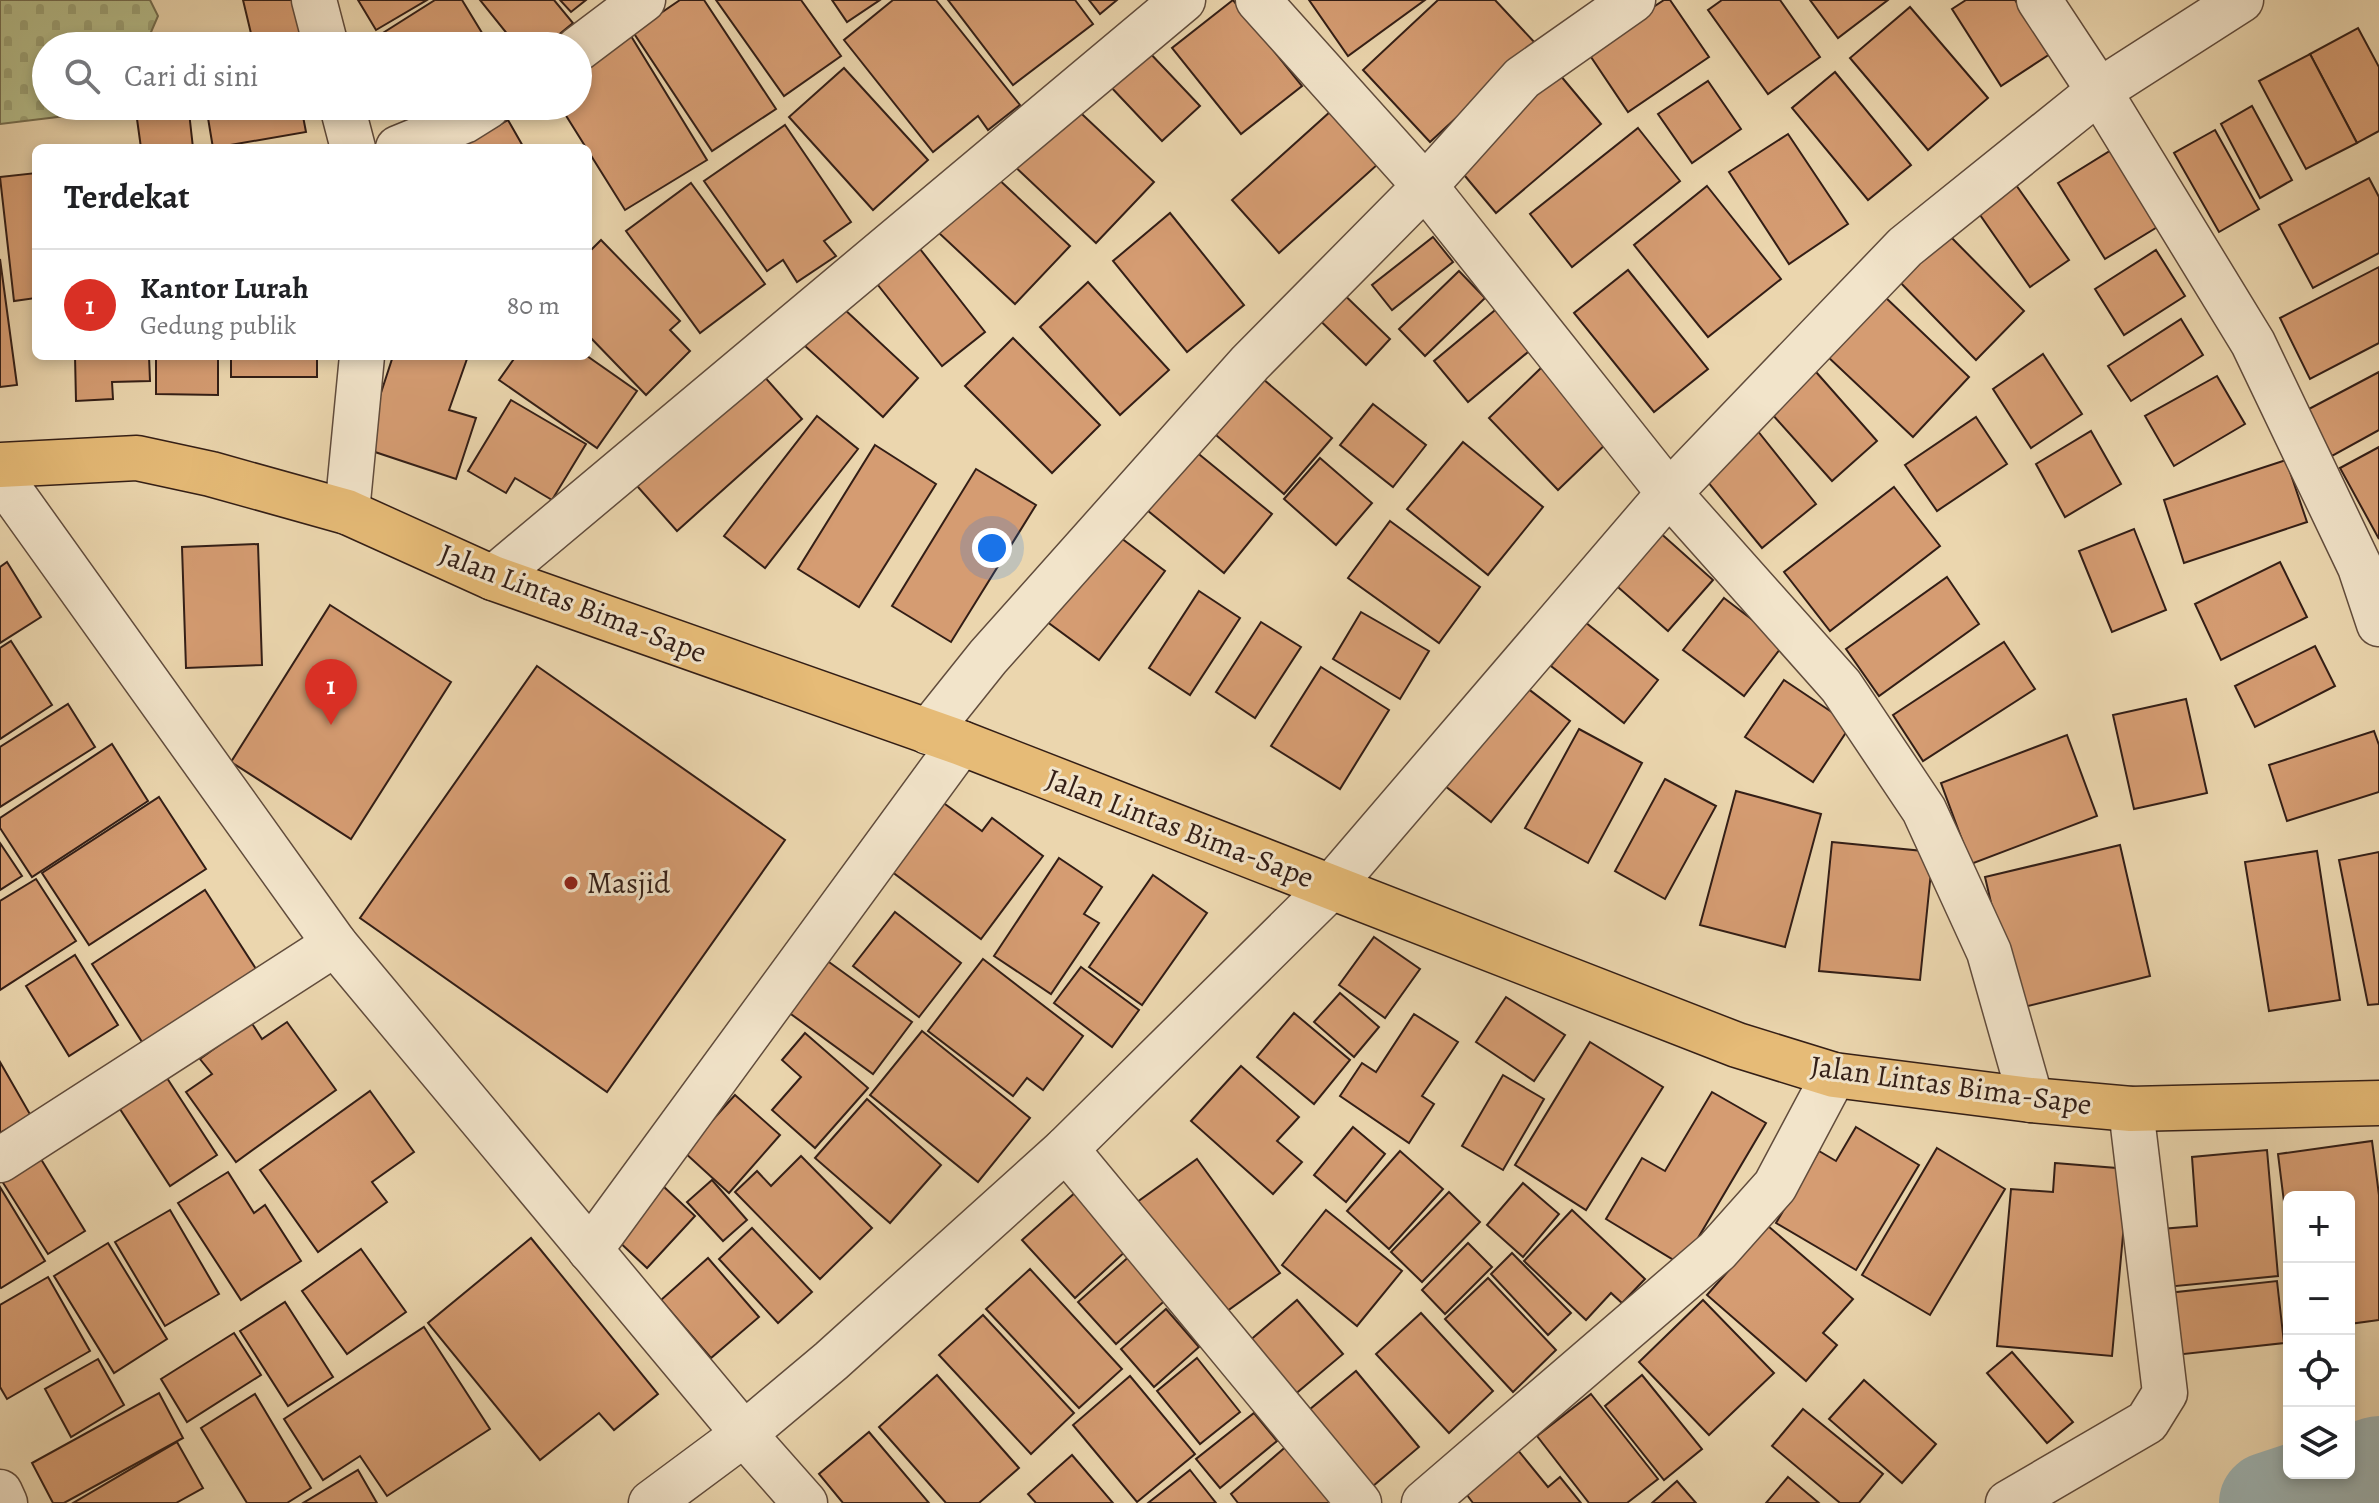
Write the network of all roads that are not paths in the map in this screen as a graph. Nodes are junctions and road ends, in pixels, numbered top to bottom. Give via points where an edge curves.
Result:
1 (314, 0) edge
2 (643, 0) edge
3 (1183, 0) edge
4 (1258, 0) edge
5 (1633, 0) edge
6 (2039, 0) edge
7 (2241, 0) edge
8 (322, 32) edge
9 (592, 38) edge
10 (2099, 91) junction
11 (346, 120) edge
12 (466, 120) edge
13 (352, 144) edge
14 (408, 144) edge
15 (1425, 186) junction
16 (362, 360) edge
17 (0, 465) edge
18 (0, 476) edge
19 (1669, 493) junction
20 (347, 512) junction
21 (2370, 563) edge
22 (493, 578) junction
23 (2379, 624) edge
24 (944, 738) junction
25 (1331, 887) junction
26 (335, 944) junction
27 (1834, 1075) junction
28 (2031, 1100) junction
29 (2379, 1103) edge
30 (2131, 1109) junction
31 (1066, 1149) junction
32 (0, 1160) edge
33 (590, 1250) junction
34 (744, 1434) junction
35 (0, 1492) edge
36 (5, 1503) edge
37 (651, 1503) edge
38 (805, 1503) edge
39 (1359, 1503) edge
40 (1424, 1503) edge
41 (2008, 1503) edge

1 - 8 street
2 - 9 street
3 - 22 street
4 - 15 street
5 - 15 street via 1522,78
6 - 10 street
7 - 10 street
10 - 19 street via 1905,247
10 - 21 street via 2253,343
11 - 13 street
12 - 14 street
15 - 19 street
15 - 24 street via 1250,363 988,657
16 - 20 street
17 - 20 highway, Jalan Lintas Bima-Sape via 137,458
18 - 26 street
19 - 25 street
19 - 28 street via 1841,686 1924,810 1989,952
20 - 22 highway, Jalan Lintas Bima-Sape
21 - 23 street
22 - 24 highway, Jalan Lintas Bima-Sape
24 - 25 highway, Jalan Lintas Bima-Sape
24 - 33 street
25 - 27 highway, Jalan Lintas Bima-Sape via 1737,1045
25 - 31 street
26 - 32 street
26 - 33 street
27 - 28 highway, Jalan Lintas Bima-Sape
27 - 40 street via 1775,1186 1717,1251
28 - 30 highway, Jalan Lintas Bima-Sape
29 - 30 highway, Jalan Lintas Bima-Sape
30 - 41 street via 2165,1393 2147,1422
31 - 34 street
31 - 39 street
33 - 34 street
34 - 37 street
34 - 38 street
35 - 36 street

